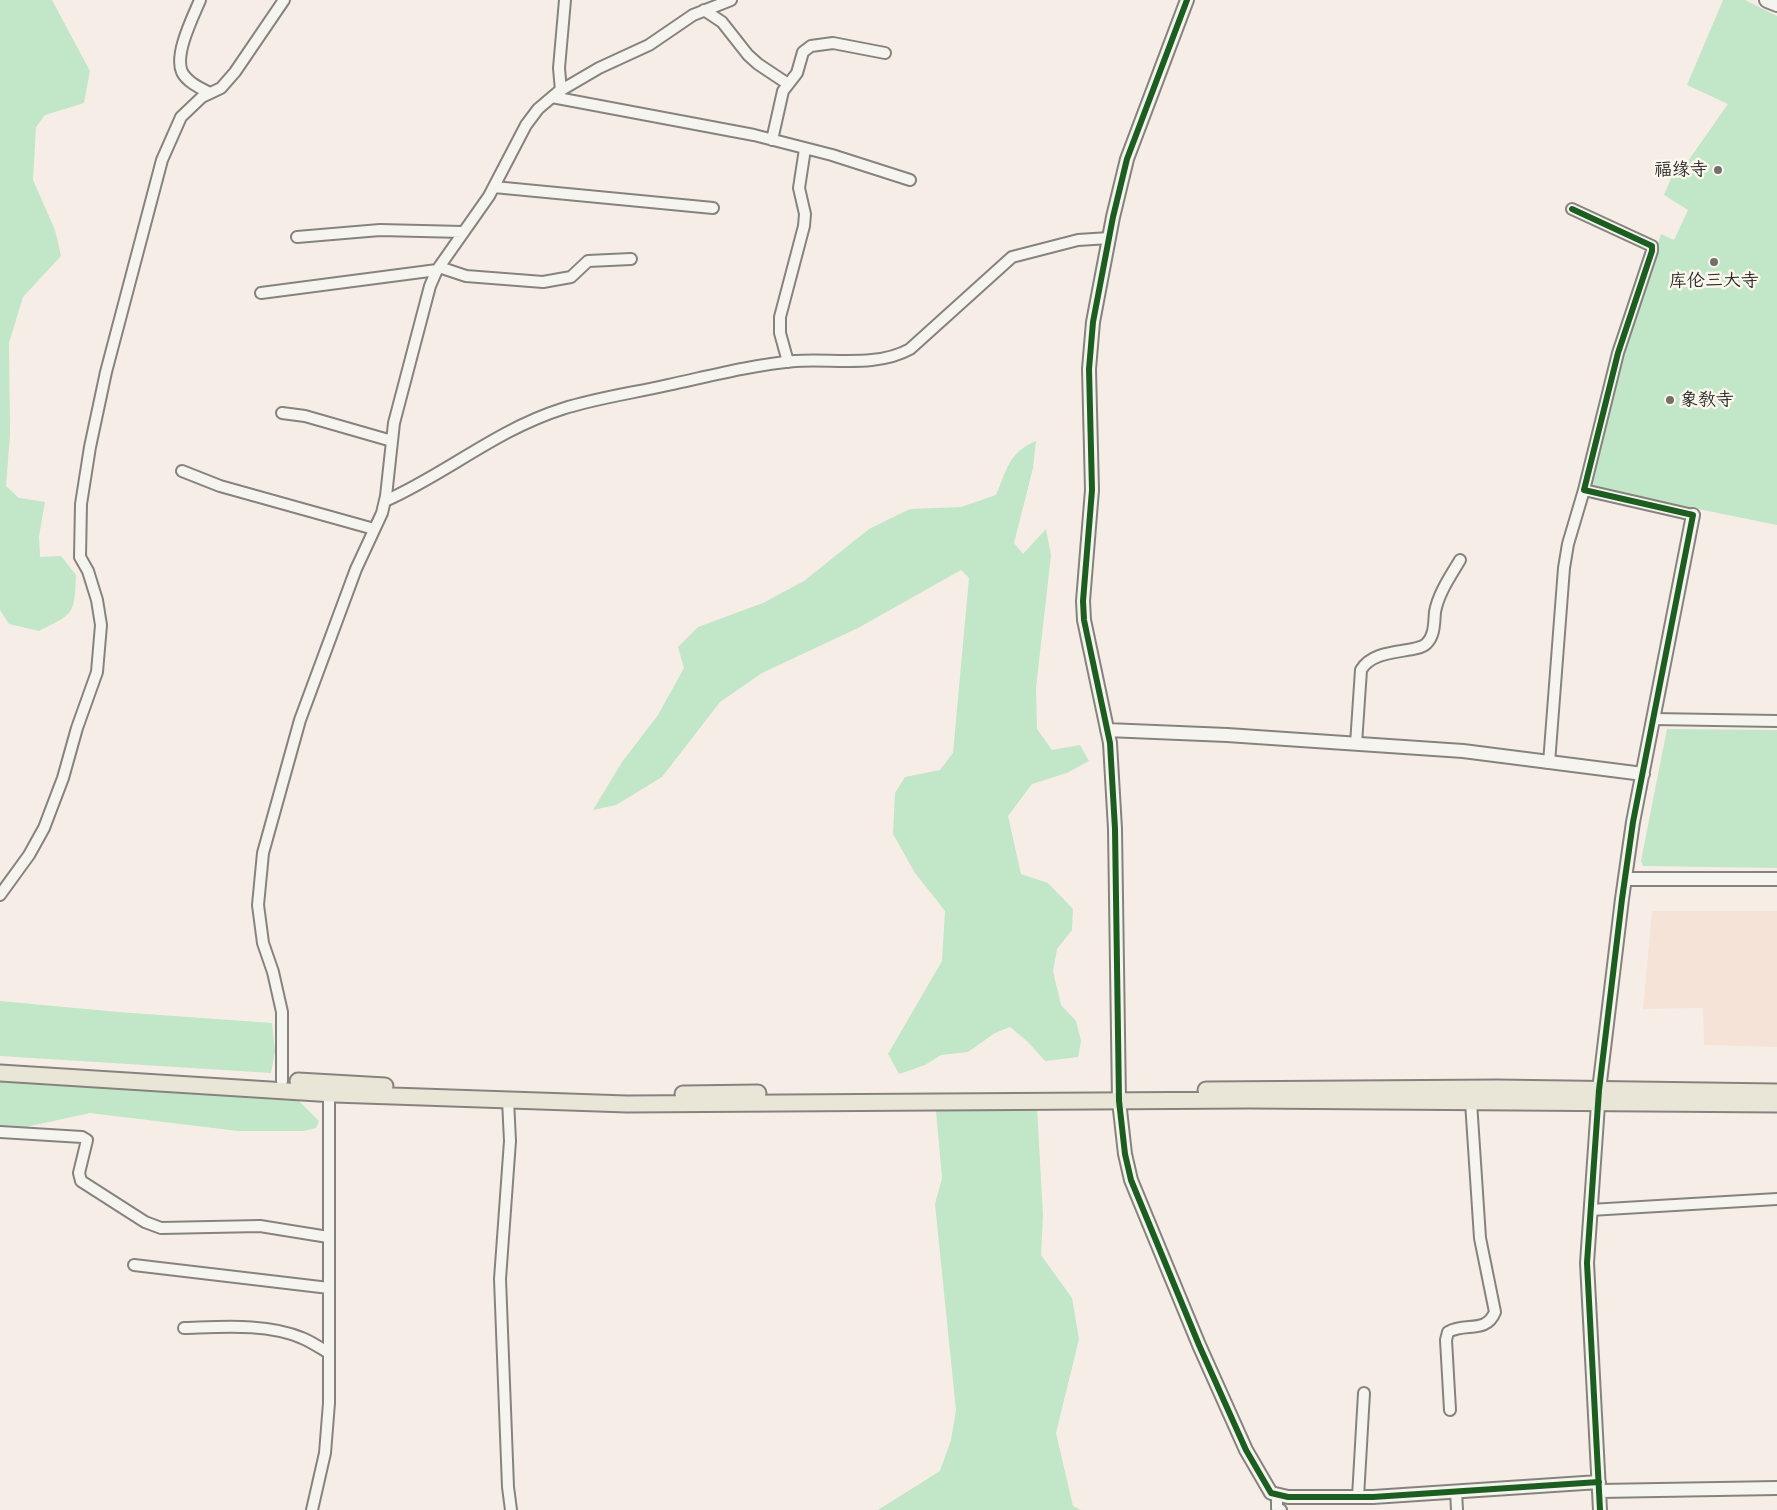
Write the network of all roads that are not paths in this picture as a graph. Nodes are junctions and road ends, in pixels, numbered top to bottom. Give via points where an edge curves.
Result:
1 (200, 0) edge
2 (284, 0) edge
3 (565, 0) edge
4 (731, 0) edge
5 (1187, 0) edge
6 (1767, 0) edge
7 (1777, 4) edge
8 (704, 10) junction
9 (885, 52) dead end
10 (788, 84) junction
11 (561, 91) junction
12 (210, 93) junction
13 (552, 97) junction
14 (772, 140) junction
15 (805, 149) junction
16 (910, 180) dead end
17 (494, 187) junction
18 (713, 208) dead end
19 (1572, 209) dead end
20 (463, 232) junction
21 (297, 237) dead end
22 (1109, 238) junction
23 (631, 259) dead end
24 (438, 268) junction
25 (261, 293) dead end
26 (788, 362) junction
27 (282, 413) dead end
28 (392, 441) junction
29 (182, 471) dead end
30 (1584, 490) junction
31 (385, 501) junction
32 (1693, 515) joint
33 (374, 530) junction
34 (1460, 560) dead end
35 (1654, 719) junction
36 (1777, 721) edge
37 (1107, 730) junction
38 (1356, 744) junction
39 (1549, 763) junction
40 (1643, 774) junction
41 (1625, 879) junction
42 (1777, 879) edge
43 (0, 895) edge
44 (0, 1064) edge
45 (0, 1073) edge
46 (282, 1081) junction
47 (1777, 1092) edge
48 (329, 1094) junction
49 (1119, 1095) junction
50 (1599, 1096) junction
51 (508, 1100) junction
52 (1471, 1102) junction
53 (1777, 1104) edge
54 (0, 1132) edge
55 (1777, 1199) edge
56 (1590, 1210) junction
57 (328, 1238) junction
58 (134, 1265) dead end
59 (328, 1288) junction
60 (184, 1328) dead end
61 (329, 1353) junction
62 (1364, 1393) dead end
63 (1450, 1410) dead end
64 (1599, 1486) junction
65 (1777, 1488) edge
66 (1456, 1491) junction
67 (1276, 1496) junction
68 (1358, 1497) junction
69 (312, 1510) edge
70 (511, 1510) edge
71 (1280, 1510) edge
72 (1457, 1510) edge
73 (1600, 1510) edge

1 - 12 street via 184,39 181,70 187,79
2 - 12 street via 236,72 221,88
3 - 11 street
4 - 8 street
5 - 22 street via 1127,160
6 - 7 main road
8 - 10 street via 722,22 758,64
8 - 11 street via 649,45 599,68
9 - 10 street via 833,43 811,46 803,52 797,73
10 - 14 street via 782,91
11 - 13 street
12 - 43 street via 181,117 162,160 106,372 90,447 81,504 79,544 80,557 98,600 101,625 97,672 44,828 29,856
13 - 14 street
13 - 17 street via 526,125
14 - 15 street
15 - 16 street
15 - 26 street via 799,188 805,214 804,226 780,317 780,333
17 - 18 street
17 - 20 street
19 - 30 street via 1652,246 1618,353
20 - 21 street via 380,230
20 - 24 street
22 - 26 street via 1078,240 1012,257 901,354 853,360
22 - 37 street via 1091,341 1091,512 1083,601 1086,638
23 - 24 street via 588,261 571,277 543,282 466,276
24 - 25 street
24 - 28 street via 430,286 401,394
26 - 31 street via 561,409 493,438 416,487
27 - 28 street via 305,416
28 - 31 street
29 - 33 street via 220,486
30 - 32 street
30 - 39 street via 1564,568
31 - 33 street
32 - 35 street
33 - 46 street via 349,587 300,720 263,853 258,905 263,943 274,972 282,1012
34 - 38 street via 1436,608 1432,639 1424,646 1398,650 1365,662 1361,670
35 - 36 street
35 - 40 street
37 - 38 street
37 - 49 street via 1115,829
38 - 39 street via 1462,751
39 - 40 street
40 - 41 street
41 - 42 street
41 - 50 street
44 - 46 main road
45 - 48 main road
46 - 49 main road via 641,1094
47 - 50 main road
48 - 51 main road
48 - 57 street
49 - 50 main road
49 - 51 main road via 674,1104
49 - 52 main road
49 - 67 street via 1124,1154 1139,1202 1246,1450 1271,1493
50 - 52 main road
50 - 53 main road
50 - 56 street
51 - 70 street via 510,1141 500,1279
52 - 63 street via 1480,1238 1495,1312 1486,1325 1455,1328 1448,1332
54 - 57 street via 82,1137 87,1140 79,1173 81,1181 145,1222 161,1228 260,1226
55 - 56 street
56 - 64 street via 1588,1286
57 - 59 street
58 - 59 street
59 - 61 street
60 - 61 street via 269,1330 301,1338
61 - 69 street via 328,1428
62 - 68 street
64 - 65 street
64 - 66 street
64 - 73 street
66 - 68 street
66 - 72 street
67 - 68 street
67 - 71 street

